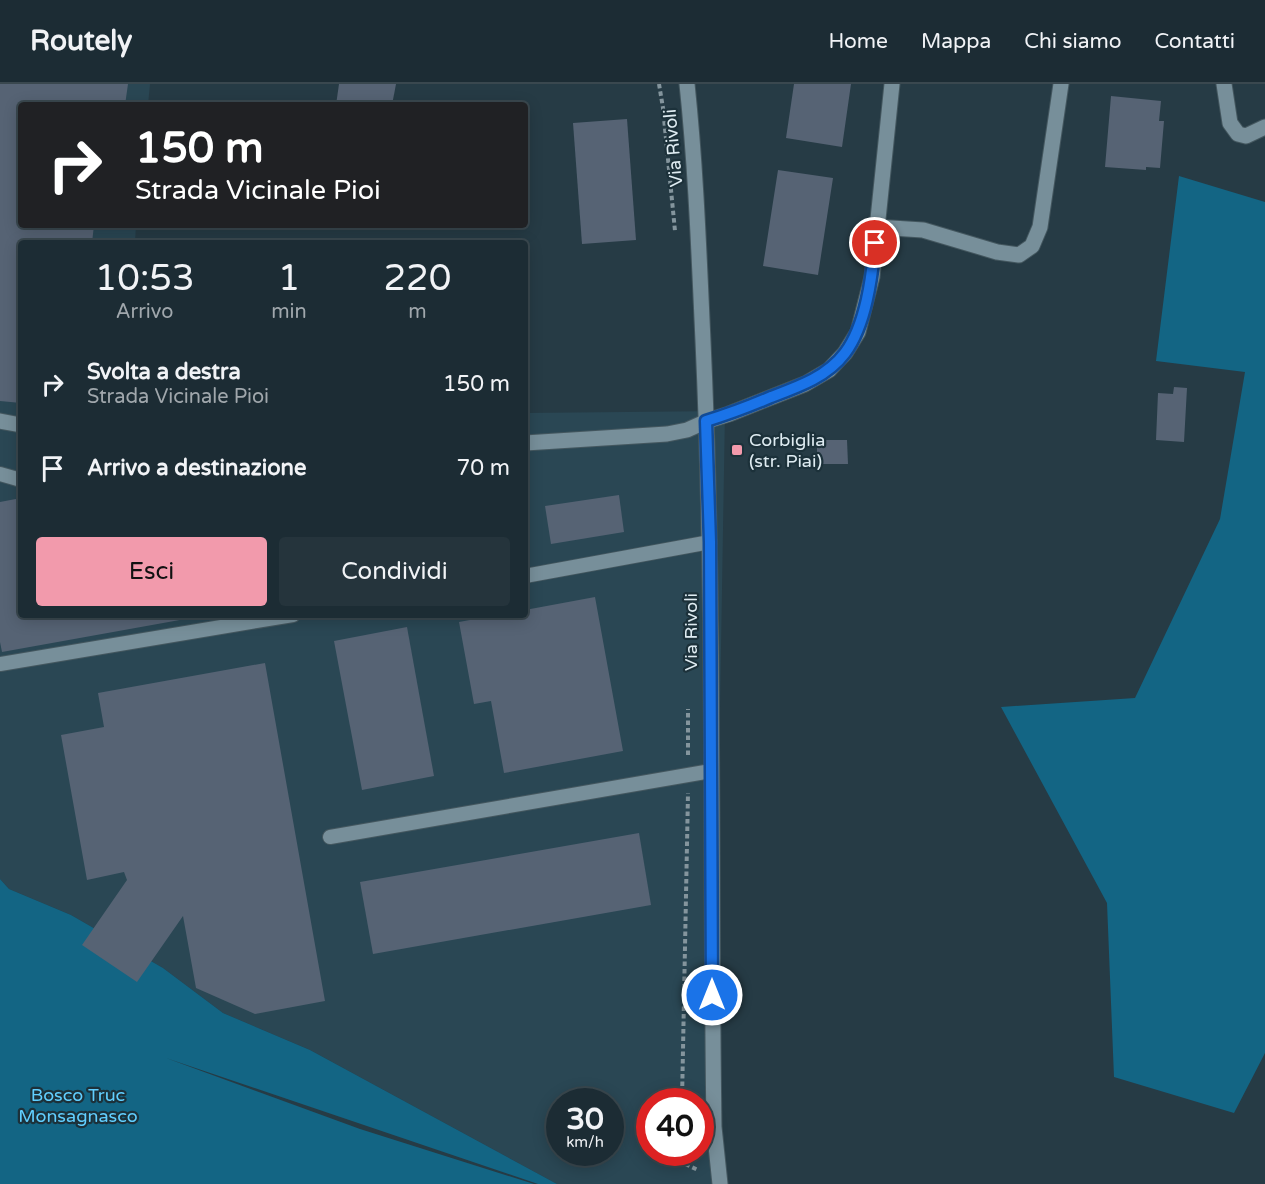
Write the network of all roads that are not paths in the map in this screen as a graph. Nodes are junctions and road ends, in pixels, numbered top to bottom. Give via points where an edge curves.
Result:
1 (687, 84) edge
2 (892, 84) edge
3 (1061, 84) edge
4 (1224, 84) edge
5 (1265, 127) edge
6 (876, 227) junction
7 (0, 421) edge
8 (706, 421) junction
9 (18, 424) edge
10 (528, 443) edge
11 (0, 474) edge
12 (18, 479) edge
13 (710, 542) junction
14 (528, 575) edge
15 (275, 618) edge
16 (0, 664) edge
17 (711, 771) junction
18 (330, 837) dead end
19 (719, 1182) edge

1 - 8 street, Via Rivoli via 696,183
2 - 6 street
3 - 6 street via 1040,227 1032,246 1018,255 923,230
4 - 5 street via 1230,123 1239,134 1246,136
6 - 8 street via 872,277 858,332 845,353 829,370 805,384
7 - 9 street
8 - 10 street via 667,434
8 - 13 street, Via Rivoli
11 - 12 lane
13 - 14 lane
13 - 17 street, Via Rivoli
15 - 16 lane
17 - 18 lane
17 - 19 street, Via Rivoli via 714,1127

